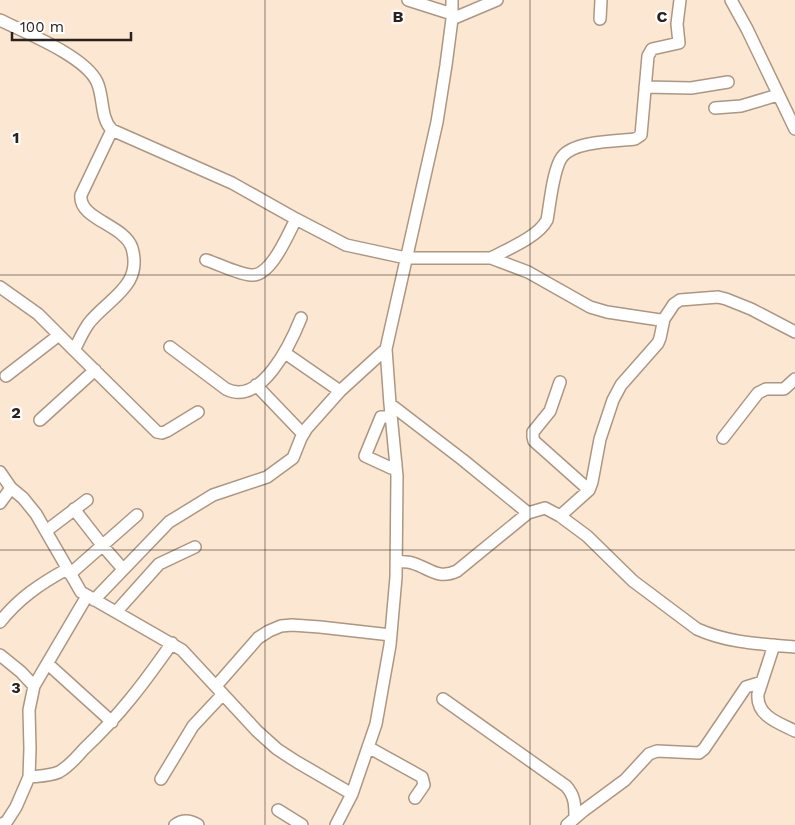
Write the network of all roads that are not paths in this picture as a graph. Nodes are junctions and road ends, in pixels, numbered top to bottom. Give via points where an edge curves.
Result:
1 (408, 0) edge
2 (452, 0) edge
3 (497, 0) edge
4 (601, 0) edge
5 (680, 0) edge
6 (731, 0) edge
7 (452, 16) junction
8 (600, 18) dead end
9 (0, 20) edge
10 (728, 82) dead end
11 (645, 87) junction
12 (778, 95) junction
13 (715, 108) dead end
14 (112, 130) junction
15 (795, 130) edge
16 (296, 219) junction
17 (406, 258) junction
18 (491, 258) junction
19 (206, 260) dead end
20 (0, 287) edge
21 (301, 318) dead end
22 (664, 319) junction
23 (795, 332) edge
24 (60, 336) junction
25 (170, 347) dead end
26 (386, 349) junction
27 (74, 350) junction
28 (285, 353) junction
29 (95, 370) junction
30 (6, 376) dead end
31 (795, 379) edge
32 (560, 382) dead end
33 (256, 385) junction
34 (340, 391) junction
35 (390, 404) junction
36 (198, 412) dead end
37 (391, 416) junction
38 (40, 420) dead end
39 (303, 434) junction
40 (723, 438) dead end
41 (396, 464) junction
42 (0, 472) edge
43 (11, 488) junction
44 (588, 490) junction
45 (87, 500) dead end
46 (0, 503) edge
47 (74, 510) junction
48 (528, 513) junction
49 (137, 514) dead end
50 (560, 516) junction
51 (46, 531) junction
52 (102, 545) junction
53 (194, 547) dead end
54 (396, 562) junction
55 (123, 568) junction
56 (68, 571) junction
57 (90, 598) junction
58 (116, 612) junction
59 (0, 622) edge
60 (391, 635) junction
61 (172, 643) junction
62 (774, 645) junction
63 (795, 647) edge
64 (0, 655) edge
65 (48, 664) junction
66 (762, 682) junction
67 (34, 686) junction
68 (220, 690) junction
69 (443, 699) dead end
70 (112, 722) junction
71 (795, 731) edge
72 (368, 747) junction
73 (28, 777) junction
74 (161, 779) dead end
75 (352, 794) junction
76 (416, 798) dead end
77 (278, 810) dead end
78 (571, 822) edge
79 (2, 825) edge
80 (175, 825) edge
81 (198, 825) edge
82 (302, 825) edge
83 (336, 825) edge

1 - 7 street
2 - 7 street
3 - 7 street
4 - 8 street
5 - 11 street via 677,24 680,43 652,49 647,59
6 - 12 street
7 - 17 street via 437,122
9 - 14 street via 52,45 86,67 98,83 106,121
10 - 11 street via 691,88
11 - 18 street via 639,137 581,146 562,156 544,227
12 - 13 street via 741,106
12 - 15 street
14 - 16 street via 232,183
14 - 27 street via 81,200 87,211 128,240 132,247 134,270 127,286 88,324
16 - 17 street via 346,245
16 - 19 street via 272,262 262,272 250,275
17 - 18 street
17 - 26 street
18 - 22 street via 528,272 590,307
20 - 24 street via 38,314
21 - 28 street
22 - 23 street via 680,300 718,298 751,309
22 - 44 street via 658,343 613,400
24 - 27 street
24 - 30 street
25 - 33 street via 233,393
26 - 34 street
26 - 35 street
27 - 29 street
28 - 33 street via 272,372
28 - 34 street
29 - 36 street via 157,432 167,431
29 - 38 street
31 - 40 street via 784,389 766,389 758,393
32 - 44 street via 550,411 534,432 534,441
33 - 39 street
34 - 39 street
35 - 37 street
35 - 48 street
37 - 41 street
37 - 41 street via 380,417 365,456 391,468
39 - 55 street via 293,458 276,471 213,495 179,515 158,531
41 - 54 street
42 - 43 street
43 - 46 street
43 - 51 street via 30,506
44 - 50 street
45 - 47 street
47 - 51 street
47 - 52 street
48 - 50 street via 545,508
48 - 54 street via 451,574 439,574 413,563
49 - 52 street
50 - 62 street via 596,544 633,581 697,629 730,641
51 - 56 street
52 - 55 street
52 - 56 street
53 - 58 street via 159,564
54 - 60 street
55 - 57 street
56 - 57 street via 76,586
56 - 59 street via 39,584
57 - 58 street
57 - 65 street
58 - 61 street
60 - 68 street via 281,626 258,638
60 - 72 street via 376,724
61 - 68 street via 191,658
61 - 70 street
62 - 63 street
62 - 66 street
64 - 67 street
65 - 67 street
65 - 70 street
66 - 71 street via 757,701 760,708
66 - 78 street via 746,687 704,750 699,753 656,751 649,754 626,780
67 - 73 street via 29,710
68 - 74 street via 193,726
68 - 75 street via 277,749
69 - 78 street via 566,786 573,793 575,803
70 - 73 street via 59,772
72 - 75 street
72 - 76 street via 422,777 424,785
73 - 79 street via 16,807
75 - 83 street
77 - 82 street
80 - 81 street via 180,821

